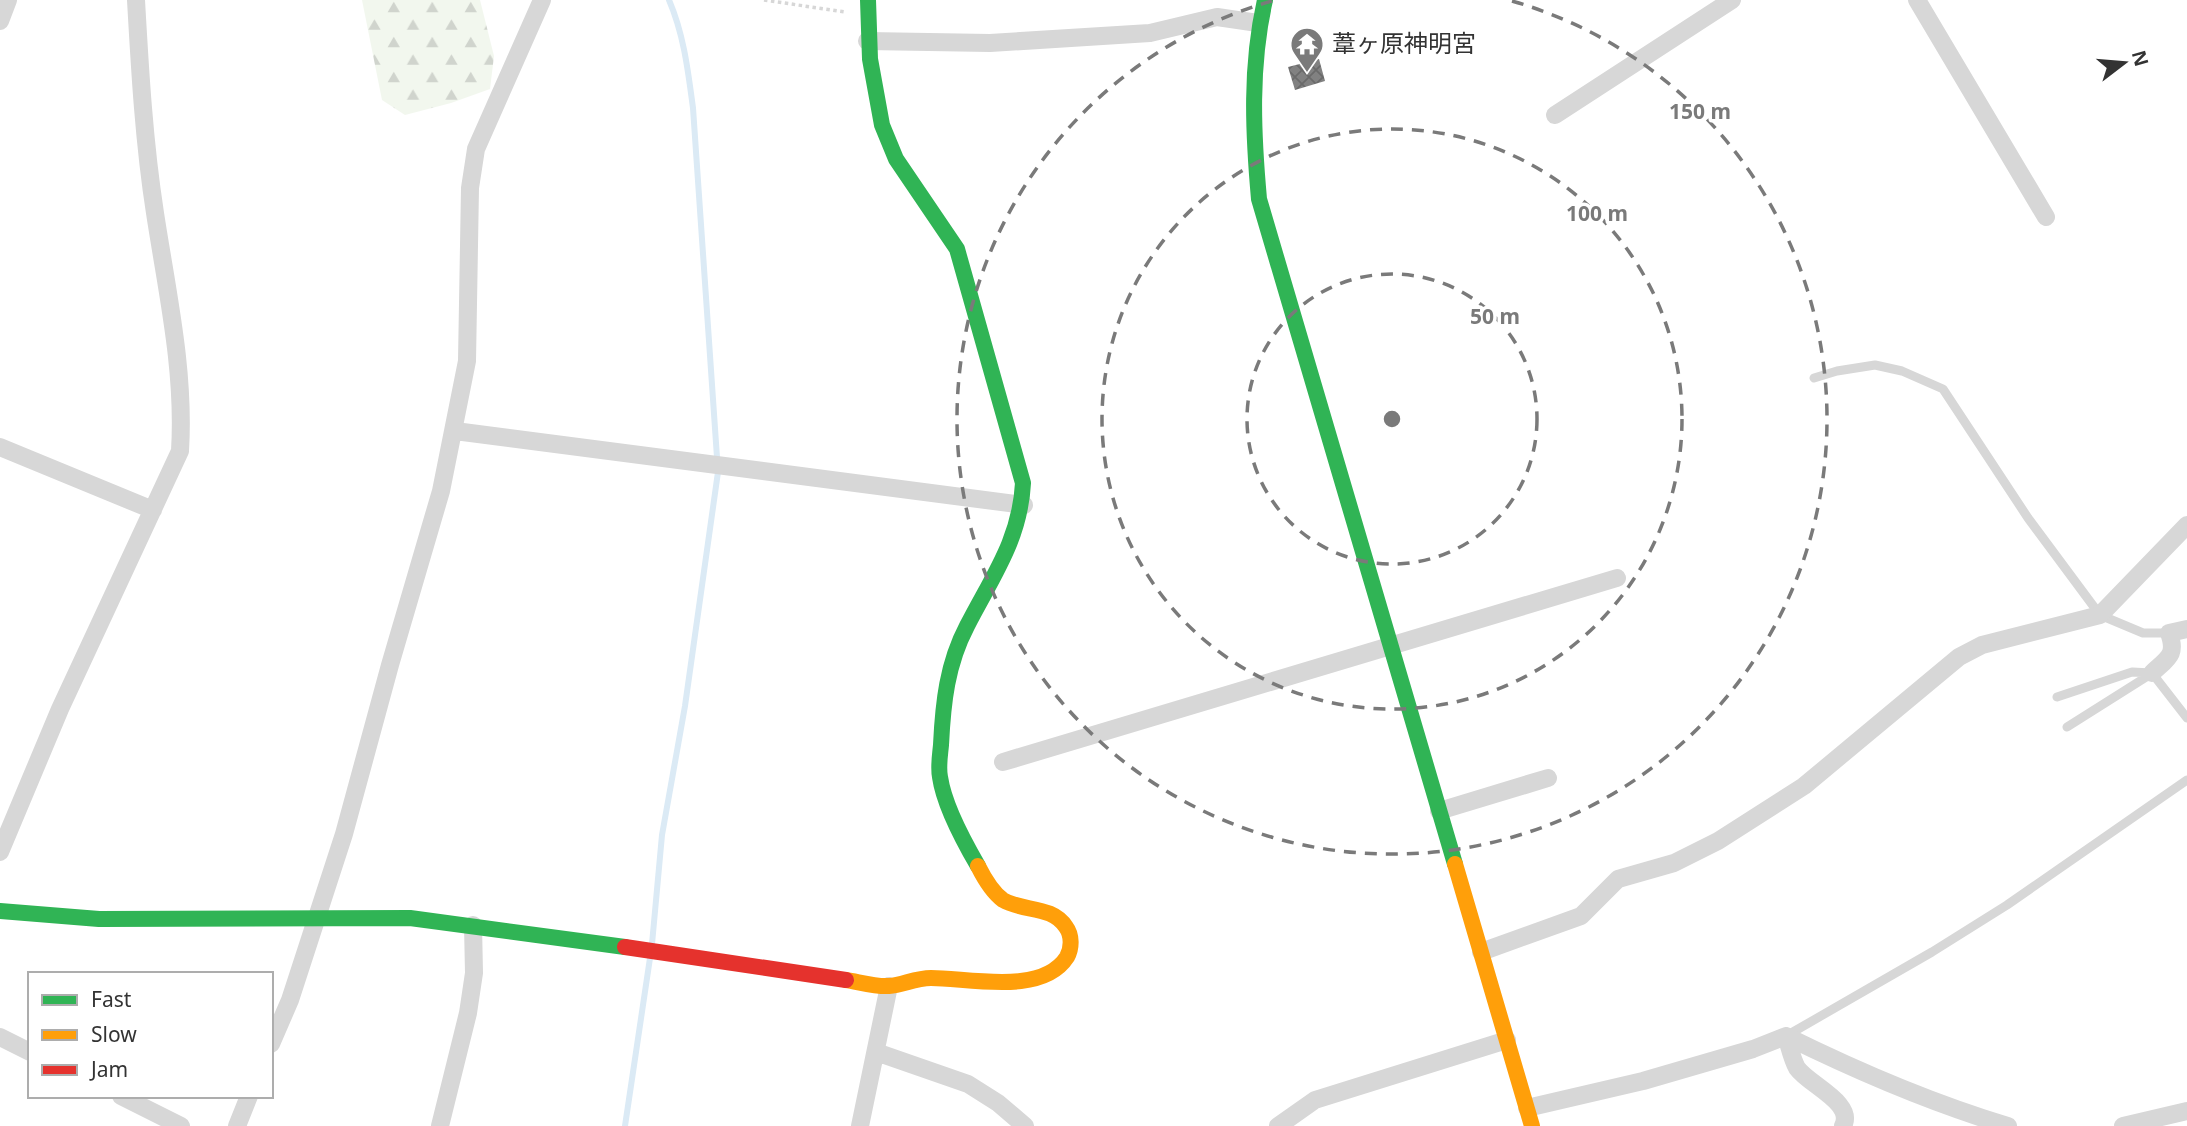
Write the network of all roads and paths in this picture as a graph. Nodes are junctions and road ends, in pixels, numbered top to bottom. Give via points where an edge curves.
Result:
1 (8, 0) edge
2 (136, 0) edge
3 (542, 0) edge
4 (764, 0) edge
5 (1265, 0) edge
6 (1732, 0) edge
7 (1917, 0) edge
8 (867, 8) edge
9 (0, 21) edge
10 (1258, 23) junction
11 (867, 41) junction
12 (1555, 115) dead end
13 (2046, 217) dead end
14 (1814, 377) dead end
15 (454, 431) junction
16 (0, 447) edge
17 (1024, 505) junction
18 (153, 510) junction
19 (2187, 526) edge
20 (1616, 578) dead end
21 (2100, 615) junction
22 (2178, 631) edge
23 (1390, 645) junction
24 (2152, 673) junction
25 (2057, 697) dead end
26 (2187, 718) edge
27 (2067, 727) dead end
28 (1003, 762) dead end
29 (1548, 778) dead end
30 (2187, 780) edge
31 (1439, 811) junction
32 (0, 852) edge
33 (0, 911) edge
34 (317, 919) junction
35 (473, 925) junction
36 (1480, 952) junction
37 (889, 986) junction
38 (1786, 1036) junction
39 (0, 1037) edge
40 (273, 1039) edge
41 (1507, 1040) junction
42 (28, 1051) edge
43 (876, 1052) junction
44 (125, 1098) edge
45 (248, 1098) edge
46 (1527, 1108) junction
47 (2187, 1111) edge
48 (181, 1126) edge
49 (237, 1126) edge
50 (440, 1126) edge
51 (860, 1126) edge
52 (1025, 1126) edge
53 (1278, 1126) edge
54 (1532, 1126) edge
55 (1843, 1126) edge
56 (2008, 1126) edge
57 (2123, 1126) edge

1 - 9 street
2 - 18 street via 141,104 183,414 180,451
3 - 15 street via 476,149 470,188 467,361
4 - 8 path
5 - 10 street
6 - 12 street
7 - 13 street
8 - 11 street
10 - 11 street via 1217,17 1150,33 990,43
10 - 23 street via 1252,112 1259,199
11 - 17 street via 883,130 895,158 957,249 1023,483
14 - 21 lane via 1875,365 1902,370 1943,389 2028,518
15 - 17 street
15 - 34 street via 441,491
16 - 18 street
17 - 37 street via 1017,532 957,649 942,705 940,780 974,862 1001,898 1052,915 1065,925 1071,942 1068,956 1048,975 1021,981 934,977
18 - 32 street via 60,709
19 - 21 street
20 - 23 street
21 - 22 lane via 2143,633
21 - 36 street via 1982,645 1959,657 1804,786 1718,841 1674,863 1618,880 1581,916
22 - 24 street via 2170,656
23 - 28 street
23 - 31 street
24 - 25 lane via 2132,672
24 - 26 lane
24 - 27 lane
29 - 31 street
30 - 38 lane via 2007,905
31 - 36 street
33 - 34 street via 99,919
34 - 35 street via 410,918
34 - 40 street
35 - 37 street
35 - 50 street via 474,973 468,1013
36 - 41 street
37 - 43 street
38 - 46 street via 1643,1081
38 - 55 street via 1797,1068 1844,1109
38 - 56 street via 1959,1112
39 - 42 street
41 - 46 street
41 - 53 street via 1315,1100
43 - 51 street
43 - 52 street via 968,1084
44 - 48 street
45 - 49 street
46 - 54 street
47 - 57 street

